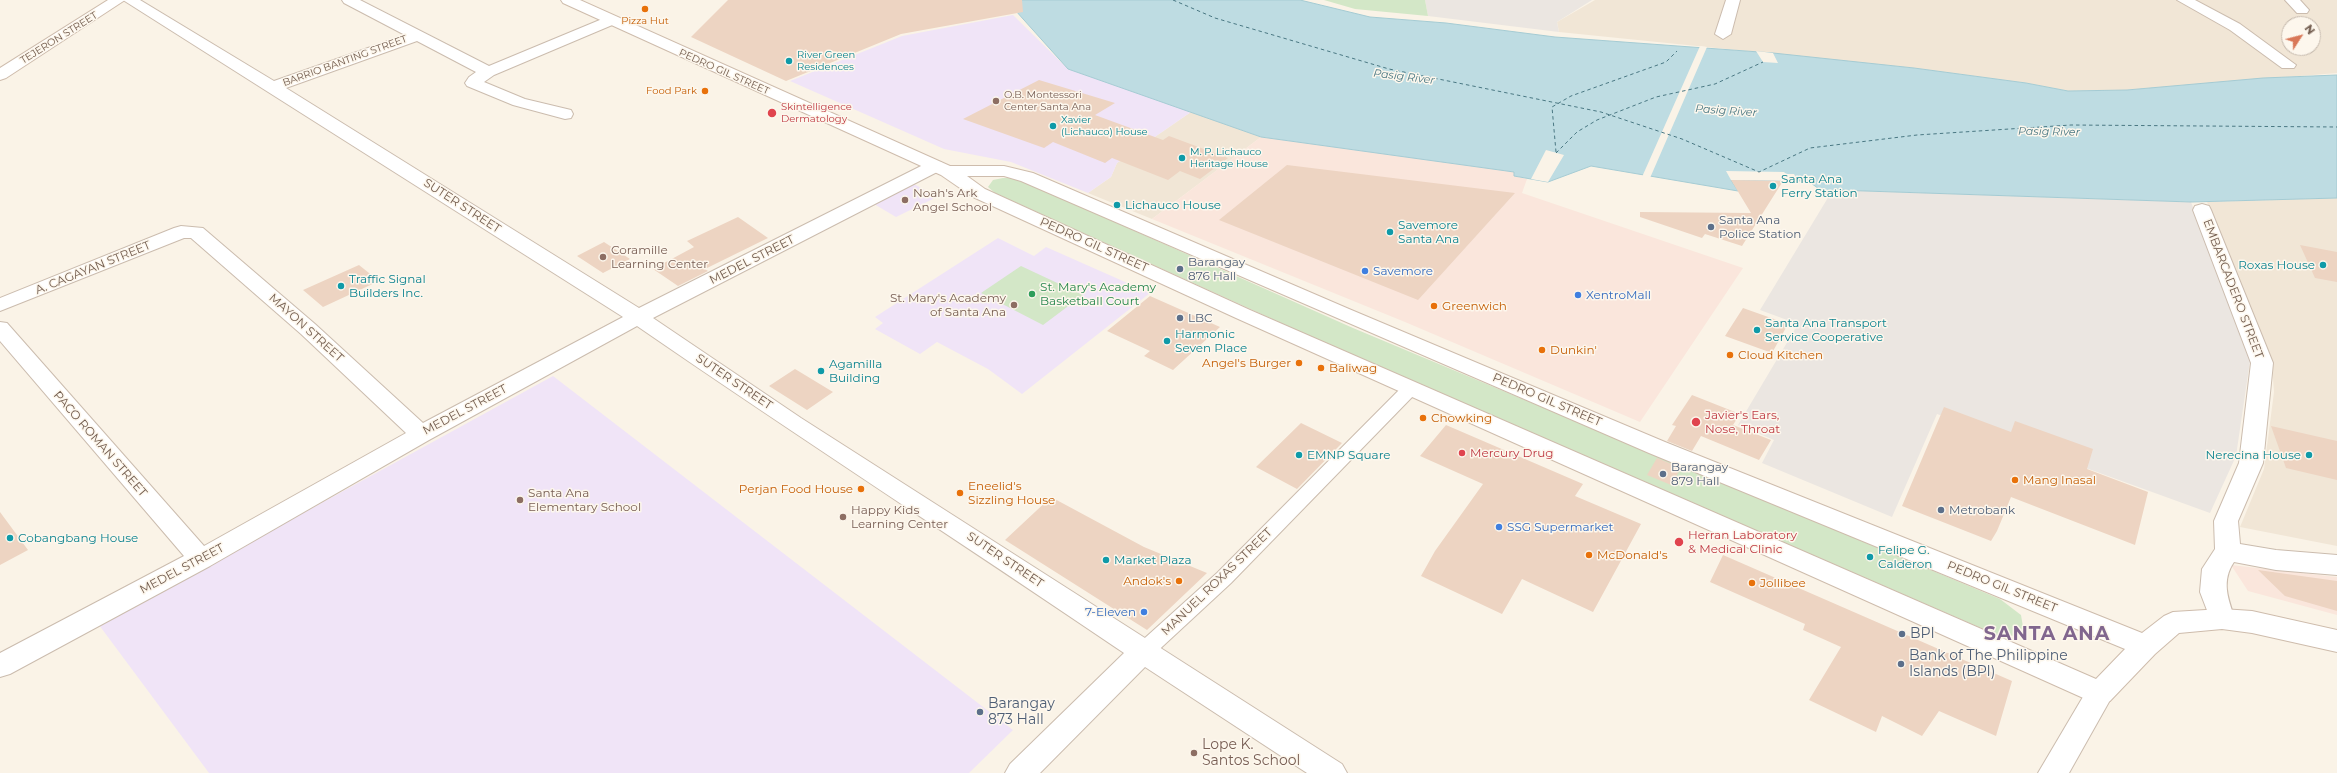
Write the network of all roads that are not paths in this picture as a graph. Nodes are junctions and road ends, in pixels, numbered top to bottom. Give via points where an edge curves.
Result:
1 (118, 0) edge
2 (130, 0) edge
3 (349, 0) edge
4 (568, 0) edge
5 (1733, 0) edge
6 (2184, 0) edge
7 (2292, 0) edge
8 (2302, 10) dead end
9 (612, 20) junction
10 (1723, 34) dead end
11 (416, 36) junction
12 (2288, 65) dead end
13 (488, 72) junction
14 (0, 75) edge
15 (274, 87) junction
16 (565, 114) dead end
17 (941, 168) junction
18 (2202, 210) dead end
19 (186, 231) joint
20 (0, 305) edge
21 (638, 317) junction
22 (0, 328) edge
23 (1411, 388) junction
24 (421, 434) junction
25 (2228, 551) junction
26 (201, 559) junction
27 (2337, 565) edge
28 (2222, 619) junction
29 (2337, 641) edge
30 (2145, 646) junction
31 (1143, 652) junction
32 (0, 666) edge
33 (2100, 693) junction
34 (1020, 773) edge
35 (1332, 773) edge
36 (2053, 773) edge

1 - 14 street, TEJERON STREET
2 - 15 street, SUTER STREET
3 - 11 street, BARRIO BANTING STREET
4 - 9 street, PEDRO GIL STREET
5 - 10 street
6 - 12 street via 2235,27
7 - 8 street
9 - 13 street
9 - 17 street, PEDRO GIL STREET
11 - 13 street, BARRIO BANTING STREET
11 - 15 street, BARRIO BANTING STREET
13 - 16 street via 473,84 519,102
15 - 21 street, SUTER STREET
17 - 21 street, MEDEL STREET
17 - 23 street, PEDRO GIL STREET via 996,202
17 - 30 street, PEDRO GIL STREET via 1004,171 1027,177 1180,245 1863,533
18 - 25 street, EMBARCADERO STREET via 2262,363 2251,463 2226,521
19 - 20 street, A. CAGAYAN STREET
19 - 24 street, MAYON STREET via 196,232 201,236 308,329
21 - 24 street, MEDEL STREET
21 - 31 street, SUTER STREET via 793,423 985,546
22 - 26 street, PACO ROMAN STREET
23 - 31 street, MANUEL ROXAS STREET via 1224,578
23 - 33 street, PEDRO GIL STREET
24 - 26 street, MEDEL STREET
25 - 27 street via 2276,560
25 - 28 street via 2215,569 2213,592
26 - 32 street, MEDEL STREET
28 - 29 street via 2252,622
28 - 30 street via 2173,624
30 - 33 street
31 - 34 street, MANUEL ROXAS STREET
31 - 35 street, SUTER STREET
33 - 36 street

